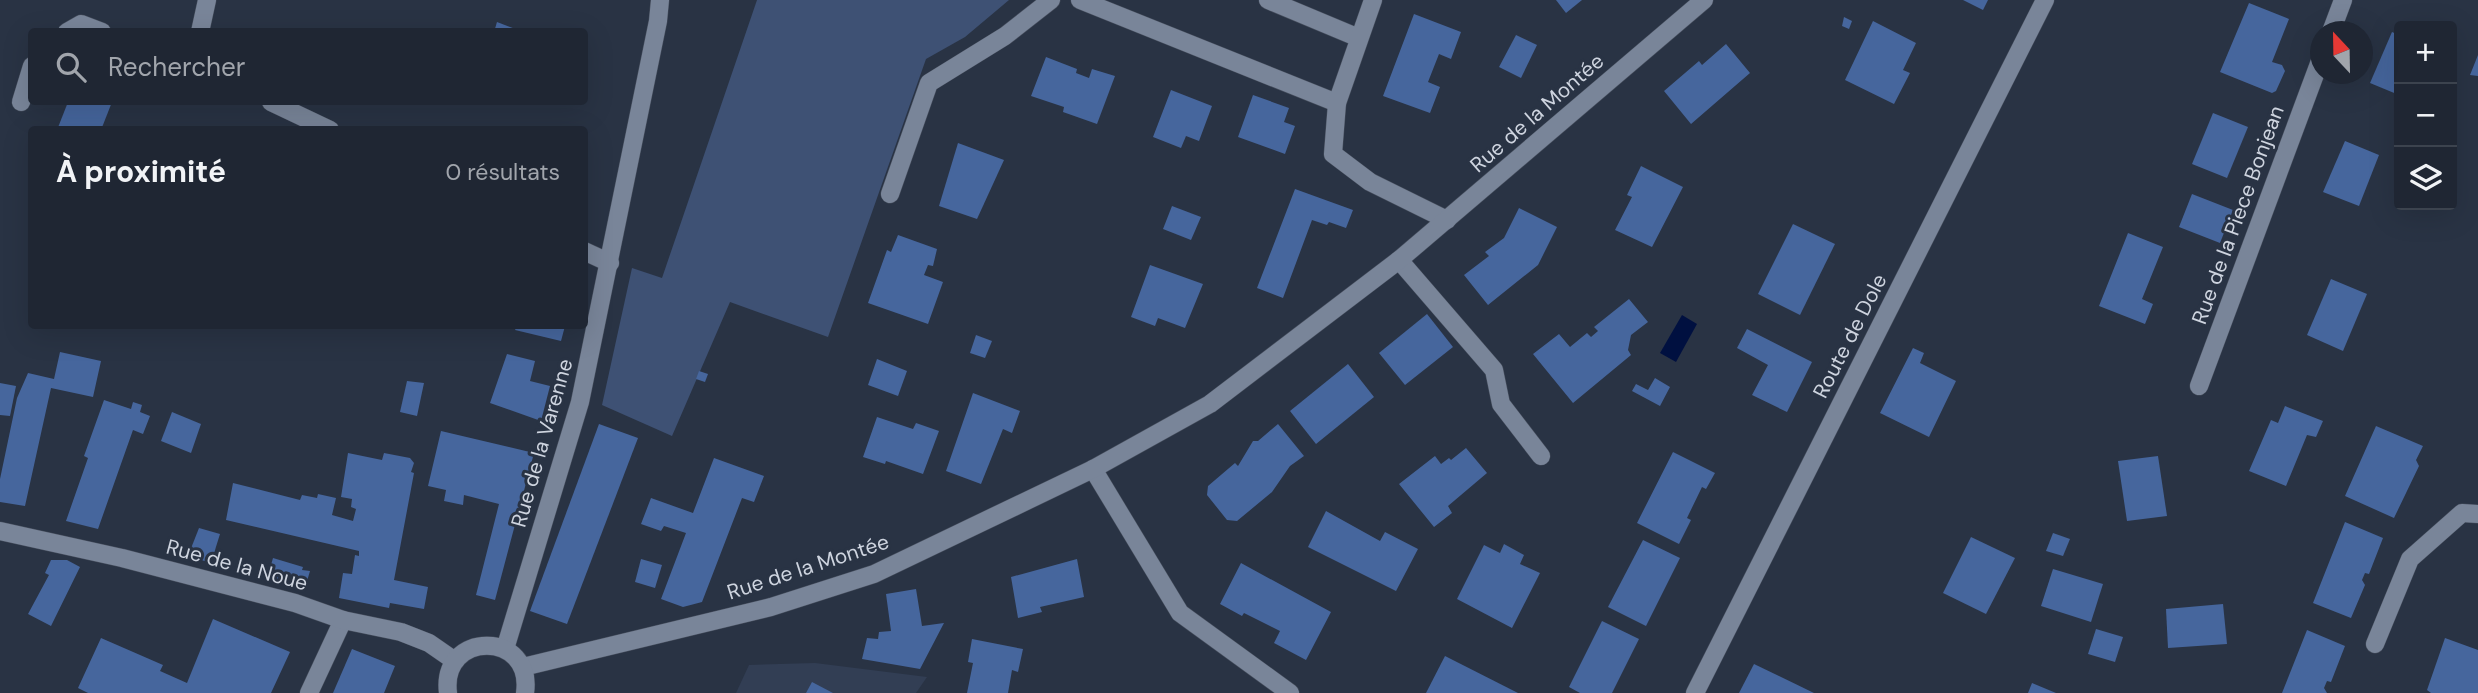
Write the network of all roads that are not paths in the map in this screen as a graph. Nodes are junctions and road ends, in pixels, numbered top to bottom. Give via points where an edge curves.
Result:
1 (207, 0) edge
2 (660, 0) edge
3 (1051, 0) edge
4 (1080, 0) edge
5 (1268, 0) edge
6 (1373, 0) edge
7 (1704, 0) edge
8 (2045, 0) edge
9 (2343, 0) edge
10 (2335, 21) edge
11 (74, 28) edge
12 (92, 28) edge
13 (201, 28) edge
14 (1359, 38) junction
15 (28, 79) edge
16 (2311, 84) edge
17 (21, 102) dead end
18 (1336, 103) junction
19 (277, 105) edge
20 (322, 126) edge
21 (890, 194) dead end
22 (1447, 220) junction
23 (588, 253) edge
24 (1399, 260) junction
25 (610, 263) junction
26 (2199, 386) dead end
27 (1541, 456) dead end
28 (1093, 470) junction
29 (2478, 514) edge
30 (0, 531) edge
31 (343, 620) junction
32 (2375, 644) dead end
33 (505, 649) junction
34 (455, 661) junction
35 (523, 667) junction
36 (309, 693) edge
37 (449, 693) edge
38 (525, 693) edge
39 (1290, 693) edge
40 (1695, 693) edge

1 - 13 street
2 - 25 street, Rue de la Varenne
3 - 21 street via 1005,36 929,83
4 - 18 street
5 - 14 street
6 - 14 street
7 - 22 street, Rue de la Montée
8 - 40 street, Route de Dole
9 - 10 street
11 - 12 street via 81,24
14 - 18 street
15 - 17 street
16 - 26 street, Rue de la Piece Bonjean
18 - 22 street via 1334,154 1370,181
19 - 20 street
22 - 24 street, Rue de la Montée
23 - 25 street
24 - 27 street via 1494,370 1501,404
24 - 28 street, Rue de la Montée via 1210,404
25 - 33 street, Rue de la Varenne via 580,402
28 - 35 street, Rue de la Montée via 874,574 771,607
28 - 39 street via 1180,613
29 - 32 street via 2462,513 2410,559
30 - 31 street, Rue de la Noue via 122,558
31 - 34 street, Rue de la Noue via 401,632 429,643
31 - 36 street
33 - 34 street via 483,645
33 - 35 street
34 - 37 street via 449,672
35 - 38 street

